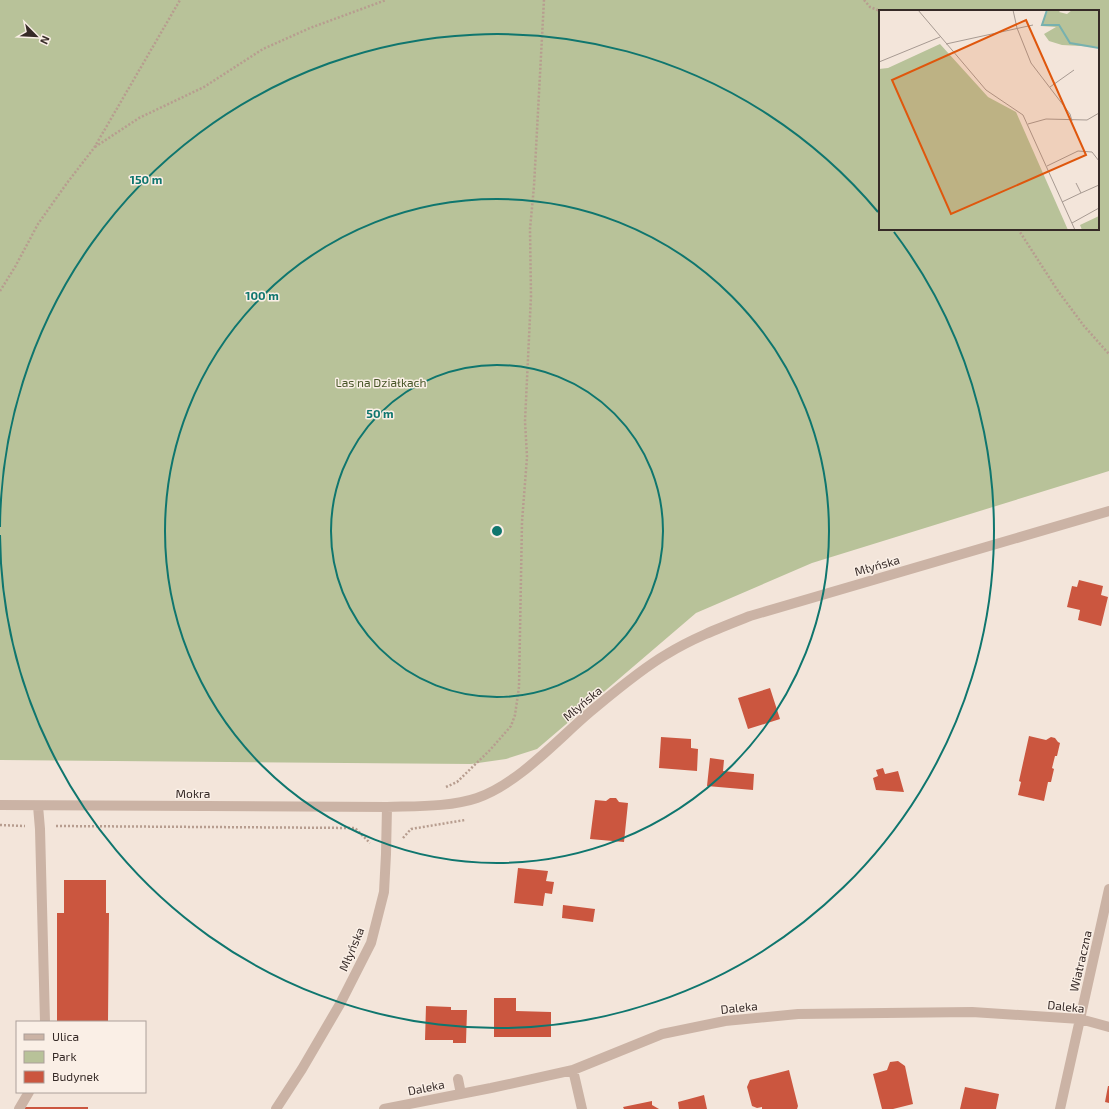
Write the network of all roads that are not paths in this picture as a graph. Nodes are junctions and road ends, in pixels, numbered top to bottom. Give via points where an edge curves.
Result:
1 (1109, 511) edge
2 (0, 805) edge
3 (38, 806) junction
4 (387, 807) junction
5 (1109, 889) edge
6 (1080, 1019) junction
7 (45, 1021) edge
8 (1109, 1027) edge
9 (573, 1070) junction
10 (458, 1079) dead end
11 (28, 1093) edge
12 (461, 1094) junction
13 (19, 1109) edge
14 (276, 1109) edge
15 (384, 1109) edge
16 (582, 1109) edge
17 (1060, 1109) edge

1 - 4 street, Młyńska via 723,626 668,653 643,670 536,760 489,793 453,803
2 - 3 street, Mokra
3 - 4 street, Mokra
3 - 7 street
4 - 14 street, Młyńska via 384,892 371,943 340,1004
5 - 6 street, Wiatraczna
6 - 8 street, Daleka
6 - 9 street, Daleka via 972,1012 798,1014 725,1020 662,1034
6 - 17 street, Wiatraczna
9 - 12 street, Daleka
9 - 16 street
10 - 12 street
11 - 13 street
12 - 15 street, Daleka

